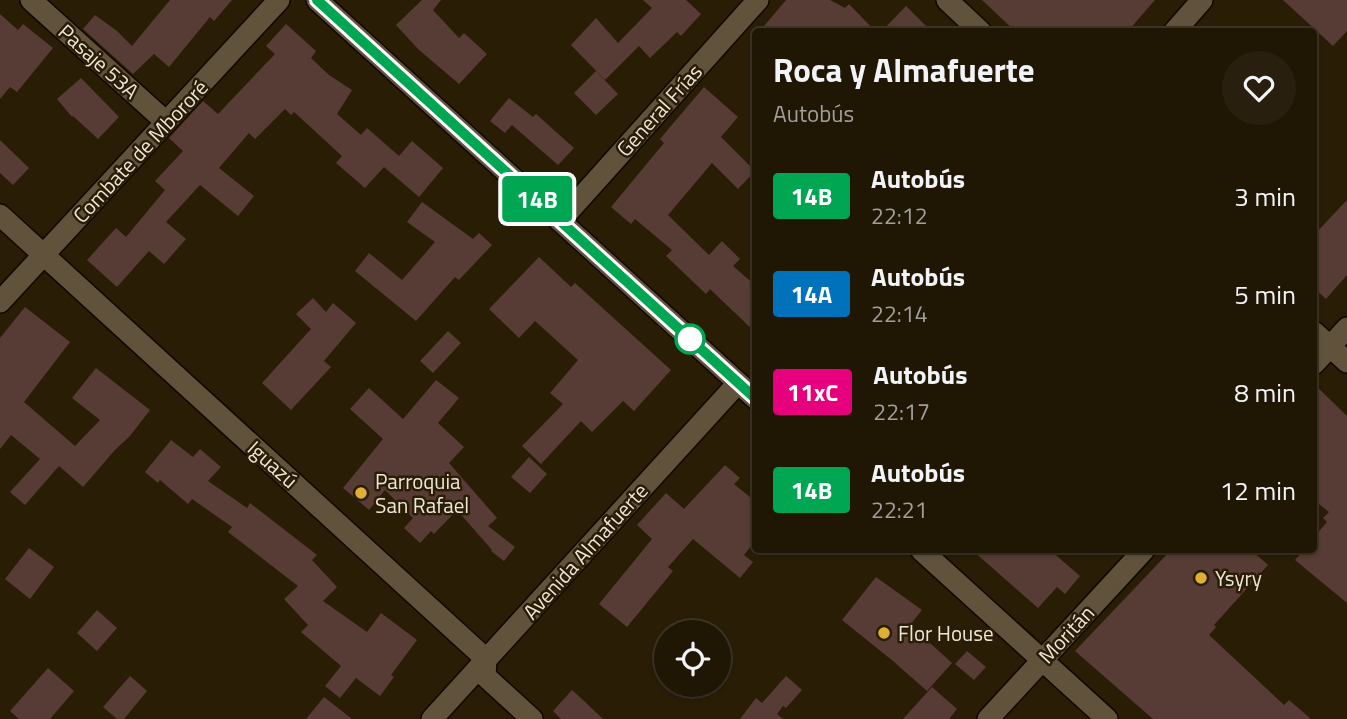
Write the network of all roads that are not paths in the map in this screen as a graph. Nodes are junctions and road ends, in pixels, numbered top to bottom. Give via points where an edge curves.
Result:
1 (31, 0) edge
2 (279, 0) edge
3 (758, 0) edge
4 (947, 0) edge
5 (1202, 0) edge
6 (323, 2) edge
7 (977, 28) edge
8 (1178, 28) edge
9 (166, 122) junction
10 (0, 215) edge
11 (560, 220) junction
12 (44, 255) junction
13 (0, 302) edge
14 (1347, 328) edge
15 (1322, 340) edge
16 (1347, 362) edge
17 (738, 383) junction
18 (752, 395) edge
19 (924, 553) edge
20 (1141, 553) edge
21 (486, 659) junction
22 (1042, 660) junction
23 (432, 719) edge
24 (532, 719) edge
25 (988, 719) edge
26 (1107, 719) edge

1 - 9 street, Pasaje 53A
2 - 9 street, Combate de Mbororé
3 - 11 street, General Frías
4 - 7 street
5 - 8 street
6 - 11 street
9 - 12 street, Combate de Mbororé
10 - 12 street, Iguazú
11 - 17 street
12 - 13 street, Combate de Mbororé
12 - 21 street, Iguazú
14 - 15 street
15 - 16 street
17 - 18 street
17 - 21 street, Avenida Almafuerte
19 - 22 street
20 - 22 street, Moritán
21 - 23 street, Avenida Almafuerte
21 - 24 street, Iguazú via 485,676
22 - 25 street, Moritán
22 - 26 street

